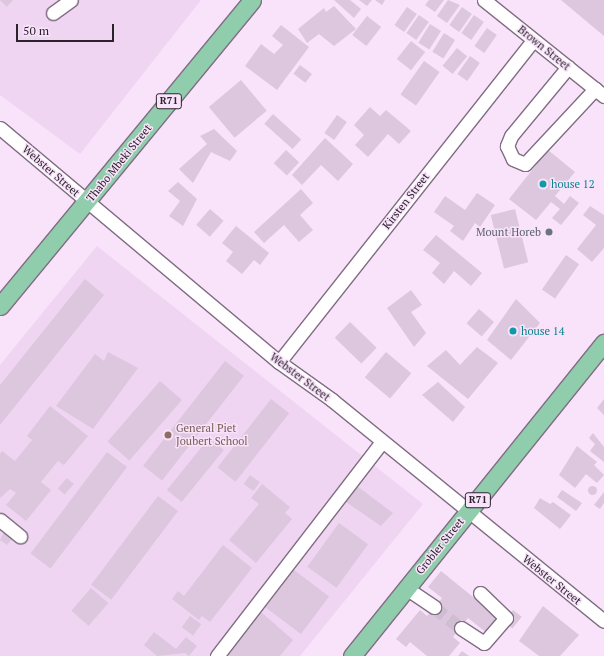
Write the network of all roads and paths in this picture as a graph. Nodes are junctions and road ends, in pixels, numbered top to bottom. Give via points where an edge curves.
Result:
1 (71, 0) edge
2 (252, 0) edge
3 (484, 0) edge
4 (53, 13) dead end
5 (533, 40) junction
6 (568, 67) junction
7 (600, 93) edge
8 (0, 128) edge
9 (87, 203) junction
10 (0, 306) edge
11 (604, 343) edge
12 (279, 362) junction
13 (382, 442) junction
14 (469, 512) junction
15 (0, 520) edge
16 (20, 536) dead end
17 (406, 588) junction
18 (480, 593) dead end
19 (434, 607) tunnel mouth
20 (604, 621) edge
21 (461, 628) tunnel mouth
22 (217, 656) edge
23 (352, 656) edge

1 - 4 street
2 - 9 main road, Thabo Mbeki Street / R71
3 - 5 street, Brown Street
5 - 6 street, Brown Street
5 - 12 street, Kirsten Street
6 - 7 street, Brown Street
6 - 7 street via 510,136 507,146 514,159 525,164
8 - 9 street, Webster Street
9 - 10 main road, Thabo Mbeki Street / R71
9 - 12 street, Webster Street
11 - 14 main road, Grobler Street / R71
12 - 13 street, Webster Street
13 - 14 street, Webster Street
13 - 22 street
14 - 17 main road, Grobler Street / R71
14 - 20 street, Webster Street
15 - 16 street
17 - 19 street
17 - 23 main road, Grobler Street / R71
18 - 21 street via 506,618 484,644

